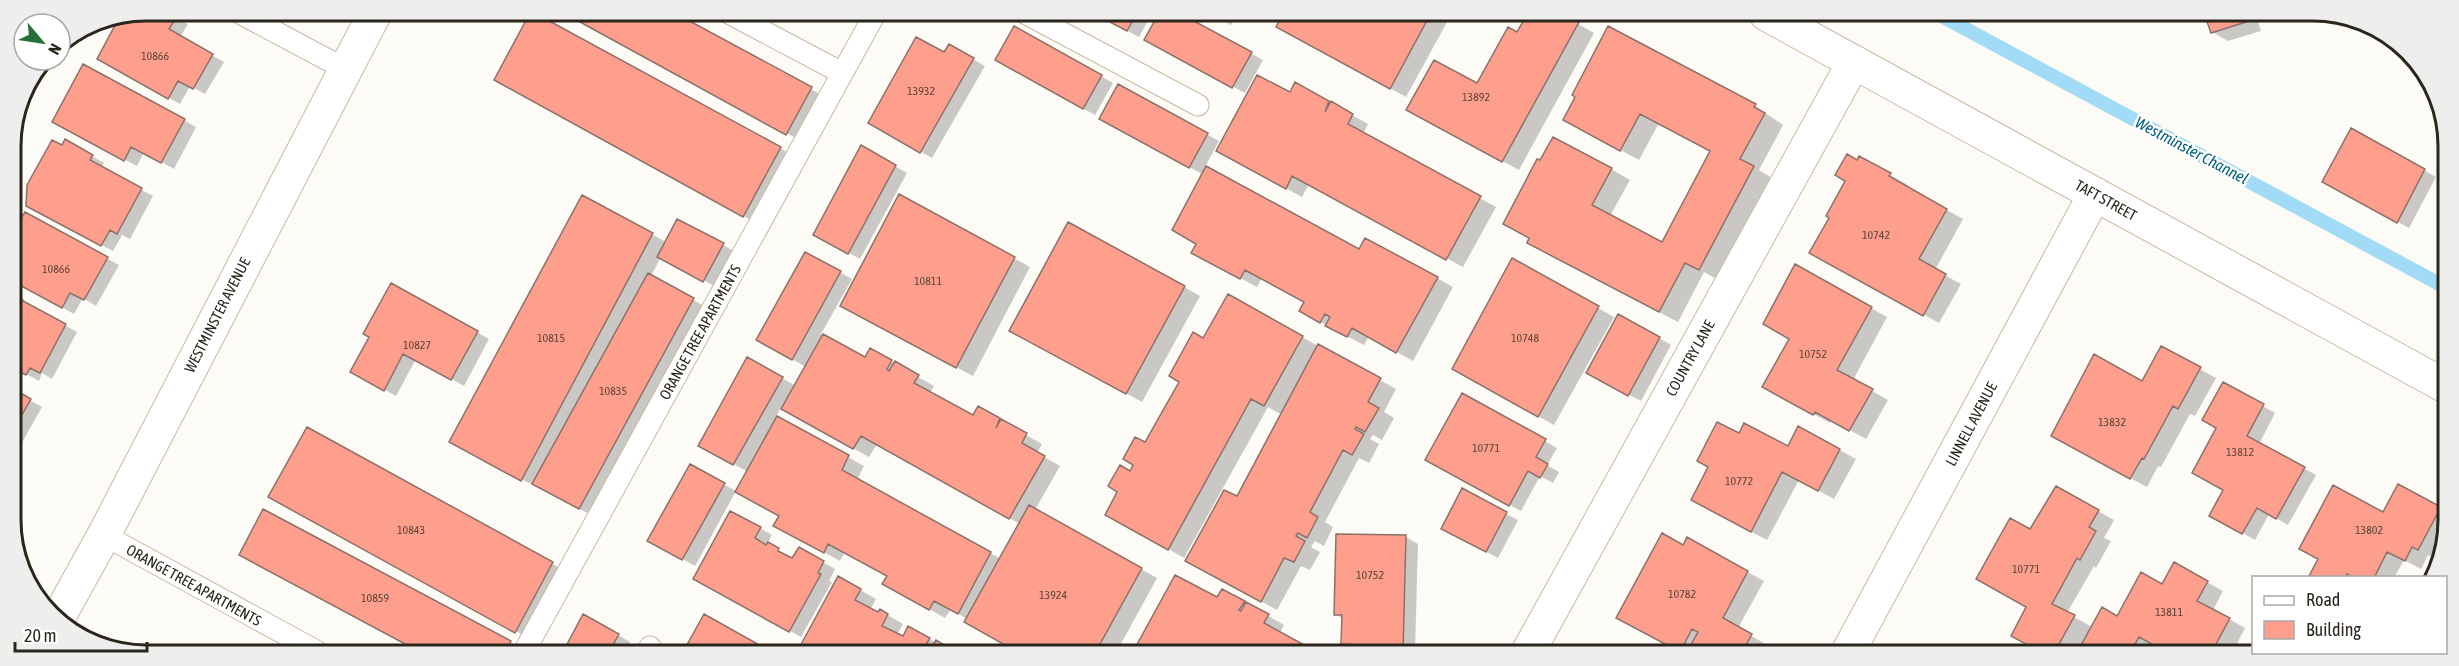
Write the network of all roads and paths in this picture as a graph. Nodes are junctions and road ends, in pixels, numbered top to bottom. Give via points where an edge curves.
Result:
1 (255, 21) edge
2 (371, 21) edge
3 (744, 21) edge
4 (871, 21) edge
5 (1040, 21) edge
6 (1779, 21) edge
7 (1854, 62) junction
8 (345, 69) junction
9 (842, 73) junction
10 (1198, 105) dead end
11 (2095, 194) junction
12 (2438, 382) edge
13 (104, 535) junction
14 (62, 611) edge
15 (305, 645) edge
16 (528, 645) edge
17 (1532, 645) edge
18 (1852, 645) edge

1 - 8 lane
2 - 8 street, WESTMINSTER AVENUE
3 - 9 lane
4 - 9 lane, ORANGE TREE APARTMENTS
5 - 10 lane
6 - 7 street, TAFT STREET
7 - 11 street, TAFT STREET
7 - 17 street, COUNTRY LANE
8 - 13 street, WESTMINSTER AVENUE
9 - 16 lane, ORANGE TREE APARTMENTS
11 - 12 street, TAFT STREET
11 - 18 street, LINNELL AVENUE
13 - 14 street, WESTMINSTER AVENUE
13 - 15 lane, ORANGE TREE APARTMENTS

